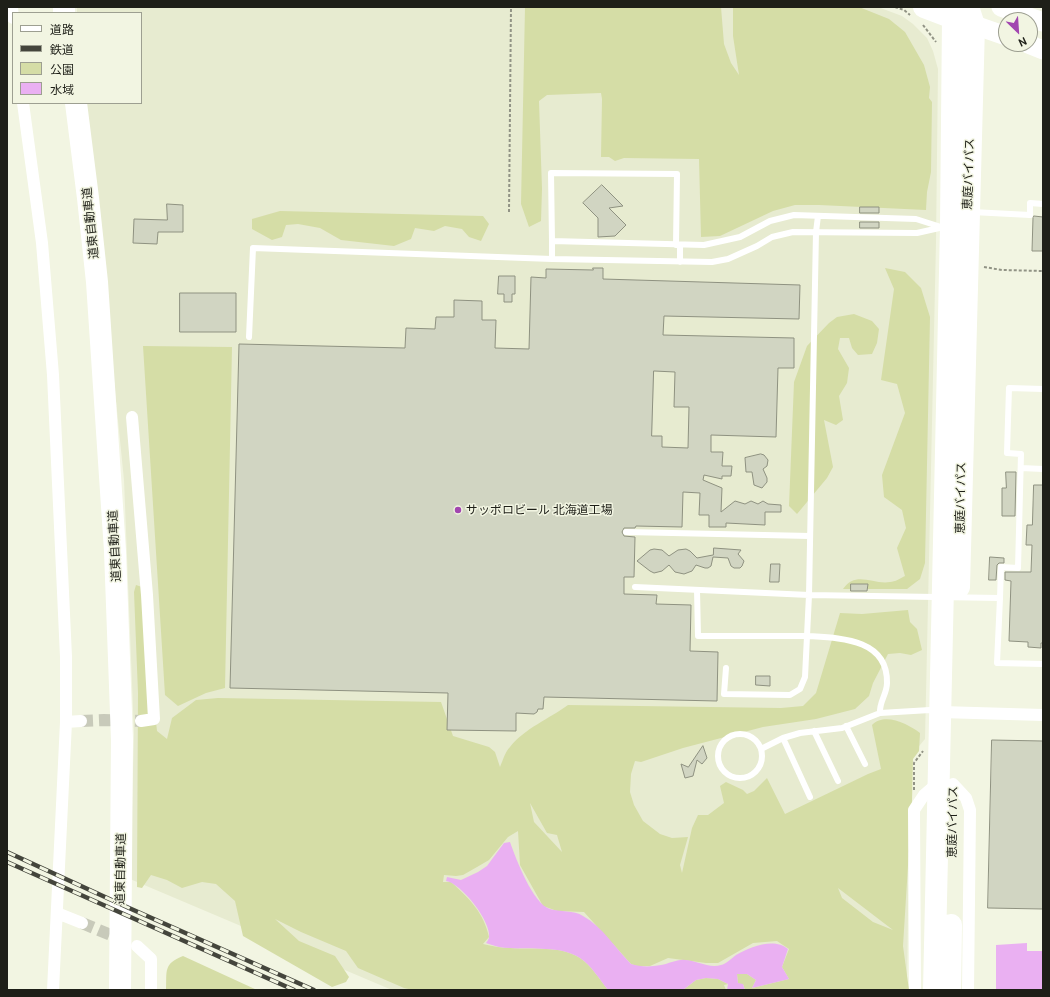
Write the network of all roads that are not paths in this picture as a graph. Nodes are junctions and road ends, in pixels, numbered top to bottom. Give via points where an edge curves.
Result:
1 (924, 7) edge
2 (1001, 7) edge
3 (963, 14) edge
4 (1043, 22) edge
5 (998, 32) edge
6 (24, 104) edge
7 (76, 104) edge
8 (1043, 204) edge
9 (968, 212) junction
10 (818, 216) junction
11 (946, 227) junction
12 (816, 232) junction
13 (552, 241) junction
14 (678, 245) junction
15 (552, 259) junction
16 (680, 262) junction
17 (249, 337) dead end
18 (1043, 389) edge
19 (132, 417) dead end
20 (1021, 468) junction
21 (1043, 469) edge
22 (626, 532) dead end
23 (810, 536) junction
24 (635, 587) dead end
25 (697, 590) junction
26 (809, 596) junction
27 (951, 597) junction
28 (1000, 598) junction
29 (807, 636) junction
30 (1043, 664) edge
31 (726, 668) dead end
32 (880, 713) junction
33 (948, 713) junction
34 (1043, 715) edge
35 (81, 721) tunnel mouth
36 (141, 721) tunnel mouth
37 (66, 722) junction
38 (846, 726) junction
39 (814, 731) junction
40 (783, 738) junction
41 (761, 749) junction
42 (865, 764) dead end
43 (838, 781) dead end
44 (946, 783) junction
45 (810, 797) dead end
46 (57, 913) junction
47 (82, 924) tunnel mouth
48 (137, 946) tunnel mouth
49 (53, 990) edge
50 (120, 990) edge
51 (151, 990) edge
52 (915, 990) edge
53 (934, 990) edge
54 (950, 990) edge
55 (968, 990) edge

1 - 3 highway
2 - 4 main road
3 - 5 main road
3 - 9 highway, 恵庭バイパス
3 - 11 highway, 恵庭バイパス
6 - 37 street via 42,243 53,375 66,657
7 - 50 highway, 道東自動車道 via 97,282 115,551 122,740
8 - 9 lane via 1030,203 1030,215
9 - 27 highway, 恵庭バイパス
10 - 11 lane via 916,219
10 - 12 lane
10 - 14 lane via 794,215 770,221 740,237 725,241 704,245
11 - 12 lane via 917,233
11 - 27 highway, 恵庭バイパス
12 - 16 lane via 793,232 772,237 728,259
12 - 23 lane
13 - 14 lane
13 - 14 lane via 551,172 676,174
13 - 15 lane
14 - 16 lane
15 - 16 lane
15 - 17 lane via 253,248
18 - 20 lane via 1009,388 1007,453 1021,454
19 - 36 street via 147,595 154,719
20 - 21 lane
20 - 28 lane via 1018,568 1001,567
22 - 23 lane
23 - 26 lane
24 - 25 lane
25 - 26 lane
25 - 29 lane via 698,636
26 - 27 lane
26 - 29 lane
27 - 28 lane
27 - 33 highway, 恵庭バイパス
28 - 30 lane via 997,663
29 - 31 lane via 805,677 800,689 790,695 724,694
29 - 32 lane via 848,639 862,643 875,652 887,672 887,685 879,707
32 - 33 lane via 930,710
32 - 38 lane
33 - 34 street
33 - 44 highway, 恵庭バイパス
35 - 37 street
37 - 46 street
38 - 39 lane
38 - 42 lane
39 - 40 lane
39 - 43 lane
40 - 41 lane
40 - 45 lane
41 - 41 lane via 762,756 758,769 747,777 733,777 722,768 720,748 730,737 737,734 752,737
44 - 52 street via 924,795 914,810
44 - 53 highway, 恵庭バイパス
44 - 54 highway, 恵庭バイパス
44 - 55 street via 966,798 970,810
46 - 47 street
46 - 49 street
48 - 51 street via 151,959

